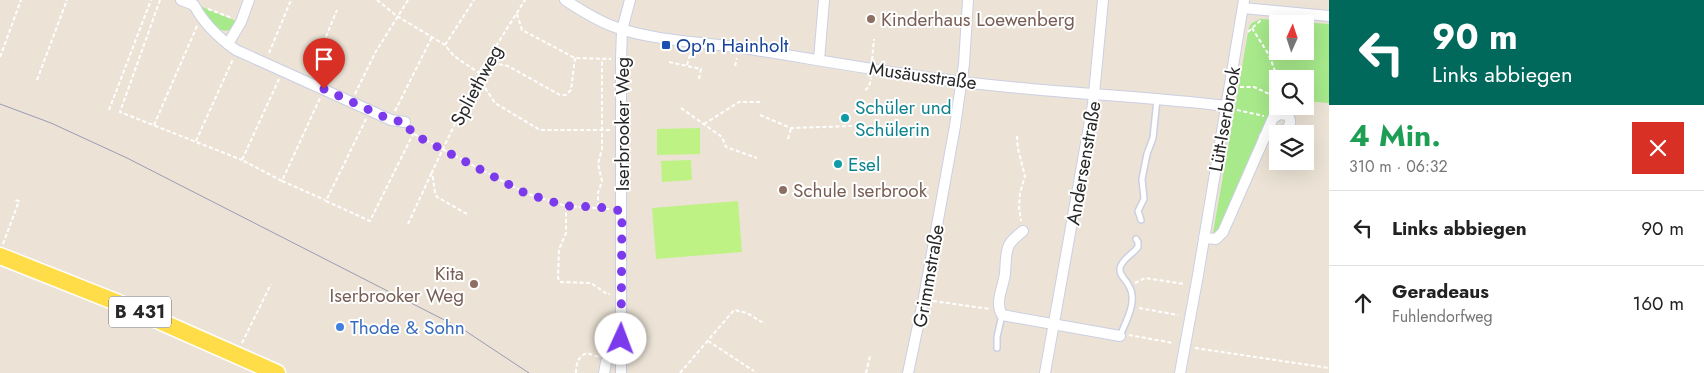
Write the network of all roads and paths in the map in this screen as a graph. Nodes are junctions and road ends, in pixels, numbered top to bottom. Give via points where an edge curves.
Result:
1 (21, 0) edge
2 (67, 0) edge
3 (151, 0) edge
4 (160, 0) edge
5 (180, 0) edge
6 (249, 0) edge
7 (290, 0) edge
8 (377, 0) edge
9 (408, 0) edge
10 (474, 0) edge
11 (525, 0) edge
12 (565, 0) edge
13 (630, 0) edge
14 (824, 0) edge
15 (968, 0) edge
16 (1103, 0) edge
17 (195, 3) edge
18 (1243, 4) edge
19 (337, 10) dead end
20 (517, 14) junction
21 (397, 16) junction
22 (1329, 16) edge
23 (201, 18) junction
24 (241, 22) junction
25 (1252, 28) dead end
26 (622, 30) junction
27 (432, 37) junction
28 (874, 39) dead end
29 (445, 45) junction
30 (232, 47) junction
31 (738, 56) dead end
32 (0, 57) edge
33 (689, 57) dead end
34 (575, 58) junction
35 (819, 60) junction
36 (485, 62) junction
37 (669, 62) dead end
38 (872, 62) dead end
39 (265, 64) junction
40 (687, 66) junction
41 (735, 66) dead end
42 (1275, 70) edge
43 (283, 71) junction
44 (479, 73) junction
45 (872, 76) dead end
46 (478, 77) junction
47 (699, 79) dead end
48 (37, 80) dead end
49 (308, 82) junction
50 (962, 82) junction
51 (324, 89) junction
52 (1235, 89) dead end
53 (865, 90) dead end
54 (1269, 94) edge
55 (1094, 95) junction
56 (1157, 99) junction
57 (350, 102) junction
58 (762, 102) dead end
59 (1229, 107) junction
60 (682, 108) dead end
61 (109, 110) dead end
62 (370, 111) junction
63 (760, 115) dead end
64 (1273, 118) junction
65 (391, 120) junction
66 (405, 122) joint
67 (154, 124) junction
68 (704, 124) junction
69 (852, 126) dead end
70 (791, 128) junction
71 (602, 130) junction
72 (622, 130) junction
73 (413, 134) junction
74 (1017, 136) dead end
75 (1264, 137) junction
76 (788, 140) dead end
77 (196, 141) junction
78 (443, 149) junction
79 (758, 158) dead end
80 (242, 160) junction
81 (432, 172) junction
82 (282, 181) junction
83 (15, 200) dead end
84 (326, 201) junction
85 (566, 206) junction
86 (598, 207) junction
87 (622, 211) junction
88 (467, 214) dead end
89 (1141, 220) dead end
90 (408, 224) dead end
91 (1022, 231) joint
92 (1204, 238) junction
93 (1136, 239) dead end
94 (0, 250) edge
95 (0, 256) edge
96 (271, 284) dead end
97 (1184, 284) dead end
98 (1130, 286) junction
99 (622, 295) junction
100 (929, 300) dead end
101 (1132, 306) junction
102 (1001, 313) junction
103 (1178, 314) dead end
104 (765, 324) dead end
105 (1055, 324) junction
106 (1120, 336) junction
107 (621, 339) junction
108 (708, 341) junction
109 (1173, 343) dead end
110 (1191, 347) dead end
111 (997, 348) dead end
112 (237, 355) junction
113 (870, 356) dead end
114 (606, 362) junction
115 (1329, 368) edge
116 (754, 371) dead end
117 (277, 373) edge
118 (576, 373) edge
119 (604, 373) edge
120 (621, 373) edge
121 (680, 373) edge
122 (866, 373) edge
123 (908, 373) edge
124 (1045, 373) edge
125 (1180, 373) edge

1 - 32 path
2 - 48 path
3 - 61 path
4 - 67 path via 120,112
5 - 17 street
6 - 24 street
7 - 39 path
8 - 21 path
9 - 21 path
10 - 29 path
11 - 20 path, Spliethweg
12 - 26 street via 599,21
13 - 26 street, Iserbrooker Weg
14 - 35 street
15 - 50 street, Grimmstraße
16 - 55 street, Andersenstraße
17 - 23 street
17 - 24 path
18 - 22 street
18 - 59 street, Lütt-Iserbrook
19 - 49 path
20 - 34 path via 522,30
20 - 36 path, Spliethweg
21 - 27 path
21 - 57 path
23 - 30 street
23 - 67 path
24 - 30 street
25 - 42 path
26 - 35 street, Musäusstraße
26 - 72 street, Iserbrooker Weg
27 - 29 path
27 - 65 path
28 - 38 path
29 - 44 path via 454,56
30 - 39 street
30 - 77 path
31 - 41 path
33 - 40 path
34 - 36 path via 571,90 566,95 560,95 508,66
34 - 71 path via 602,59
35 - 50 street, Musäusstraße
36 - 44 path, Spliethweg
37 - 40 path
39 - 43 street
40 - 47 path via 701,69
43 - 49 street
43 - 80 path
44 - 46 path, Spliethweg
45 - 53 path
46 - 71 path via 495,103 540,130
46 - 78 path, Spliethweg
49 - 51 street
50 - 55 street, Musäusstraße
50 - 123 street, Grimmstraße
51 - 57 street
51 - 82 path
52 - 54 path via 1254,87
55 - 56 street, Musäusstraße
55 - 105 street, Andersenstraße
56 - 59 street, Musäusstraße
56 - 89 lane via 1153,138 1142,178 1144,199 1138,211
57 - 62 street
58 - 68 path via 739,102
59 - 64 path
59 - 92 street, Lütt-Iserbrook
60 - 68 path
62 - 65 street
62 - 84 path
63 - 70 path
64 - 75 street, Lütt-Iserbrook
64 - 75 street via 1280,114 1288,115 1290,124 1284,131
65 - 66 street
66 - 73 path
67 - 77 path
68 - 79 path via 722,137 726,148
69 - 70 path
70 - 76 path
71 - 72 path
71 - 86 path via 598,164 602,181
72 - 87 street, Iserbrooker Weg
73 - 78 path
73 - 84 path via 370,222
74 - 91 path via 1025,176 1019,207
75 - 92 street, Lütt-Iserbrook via 1223,232 1216,239
77 - 80 path
78 - 81 path, Spliethweg
78 - 85 path via 525,193
80 - 82 path
81 - 88 path via 437,198
81 - 90 path, Spliethweg
82 - 84 path
83 - 94 path via 19,201
85 - 86 path
85 - 99 path via 566,233 558,249 560,282 591,283 606,294
86 - 87 path
87 - 99 street, Iserbrooker Weg
91 - 102 street via 1010,242 1008,249 1000,293
92 - 125 street, Lütt-Iserbrook
93 - 98 lane via 1138,247 1120,267
95 - 112 main road, B 431
96 - 112 path
97 - 98 path via 1145,278
98 - 101 lane
99 - 107 street, Iserbrooker Weg
100 - 102 path
101 - 103 path
101 - 106 lane
102 - 105 street
102 - 111 lane
104 - 108 path via 747,313 734,310
105 - 106 street
105 - 124 street, Andersenstraße
106 - 109 path via 1133,335
107 - 114 street
107 - 120 street, Iserbrooker Weg
108 - 116 path
108 - 121 path
110 - 115 path
112 - 117 main road, B 431
113 - 122 path
114 - 118 path via 587,353 580,356
114 - 119 street

